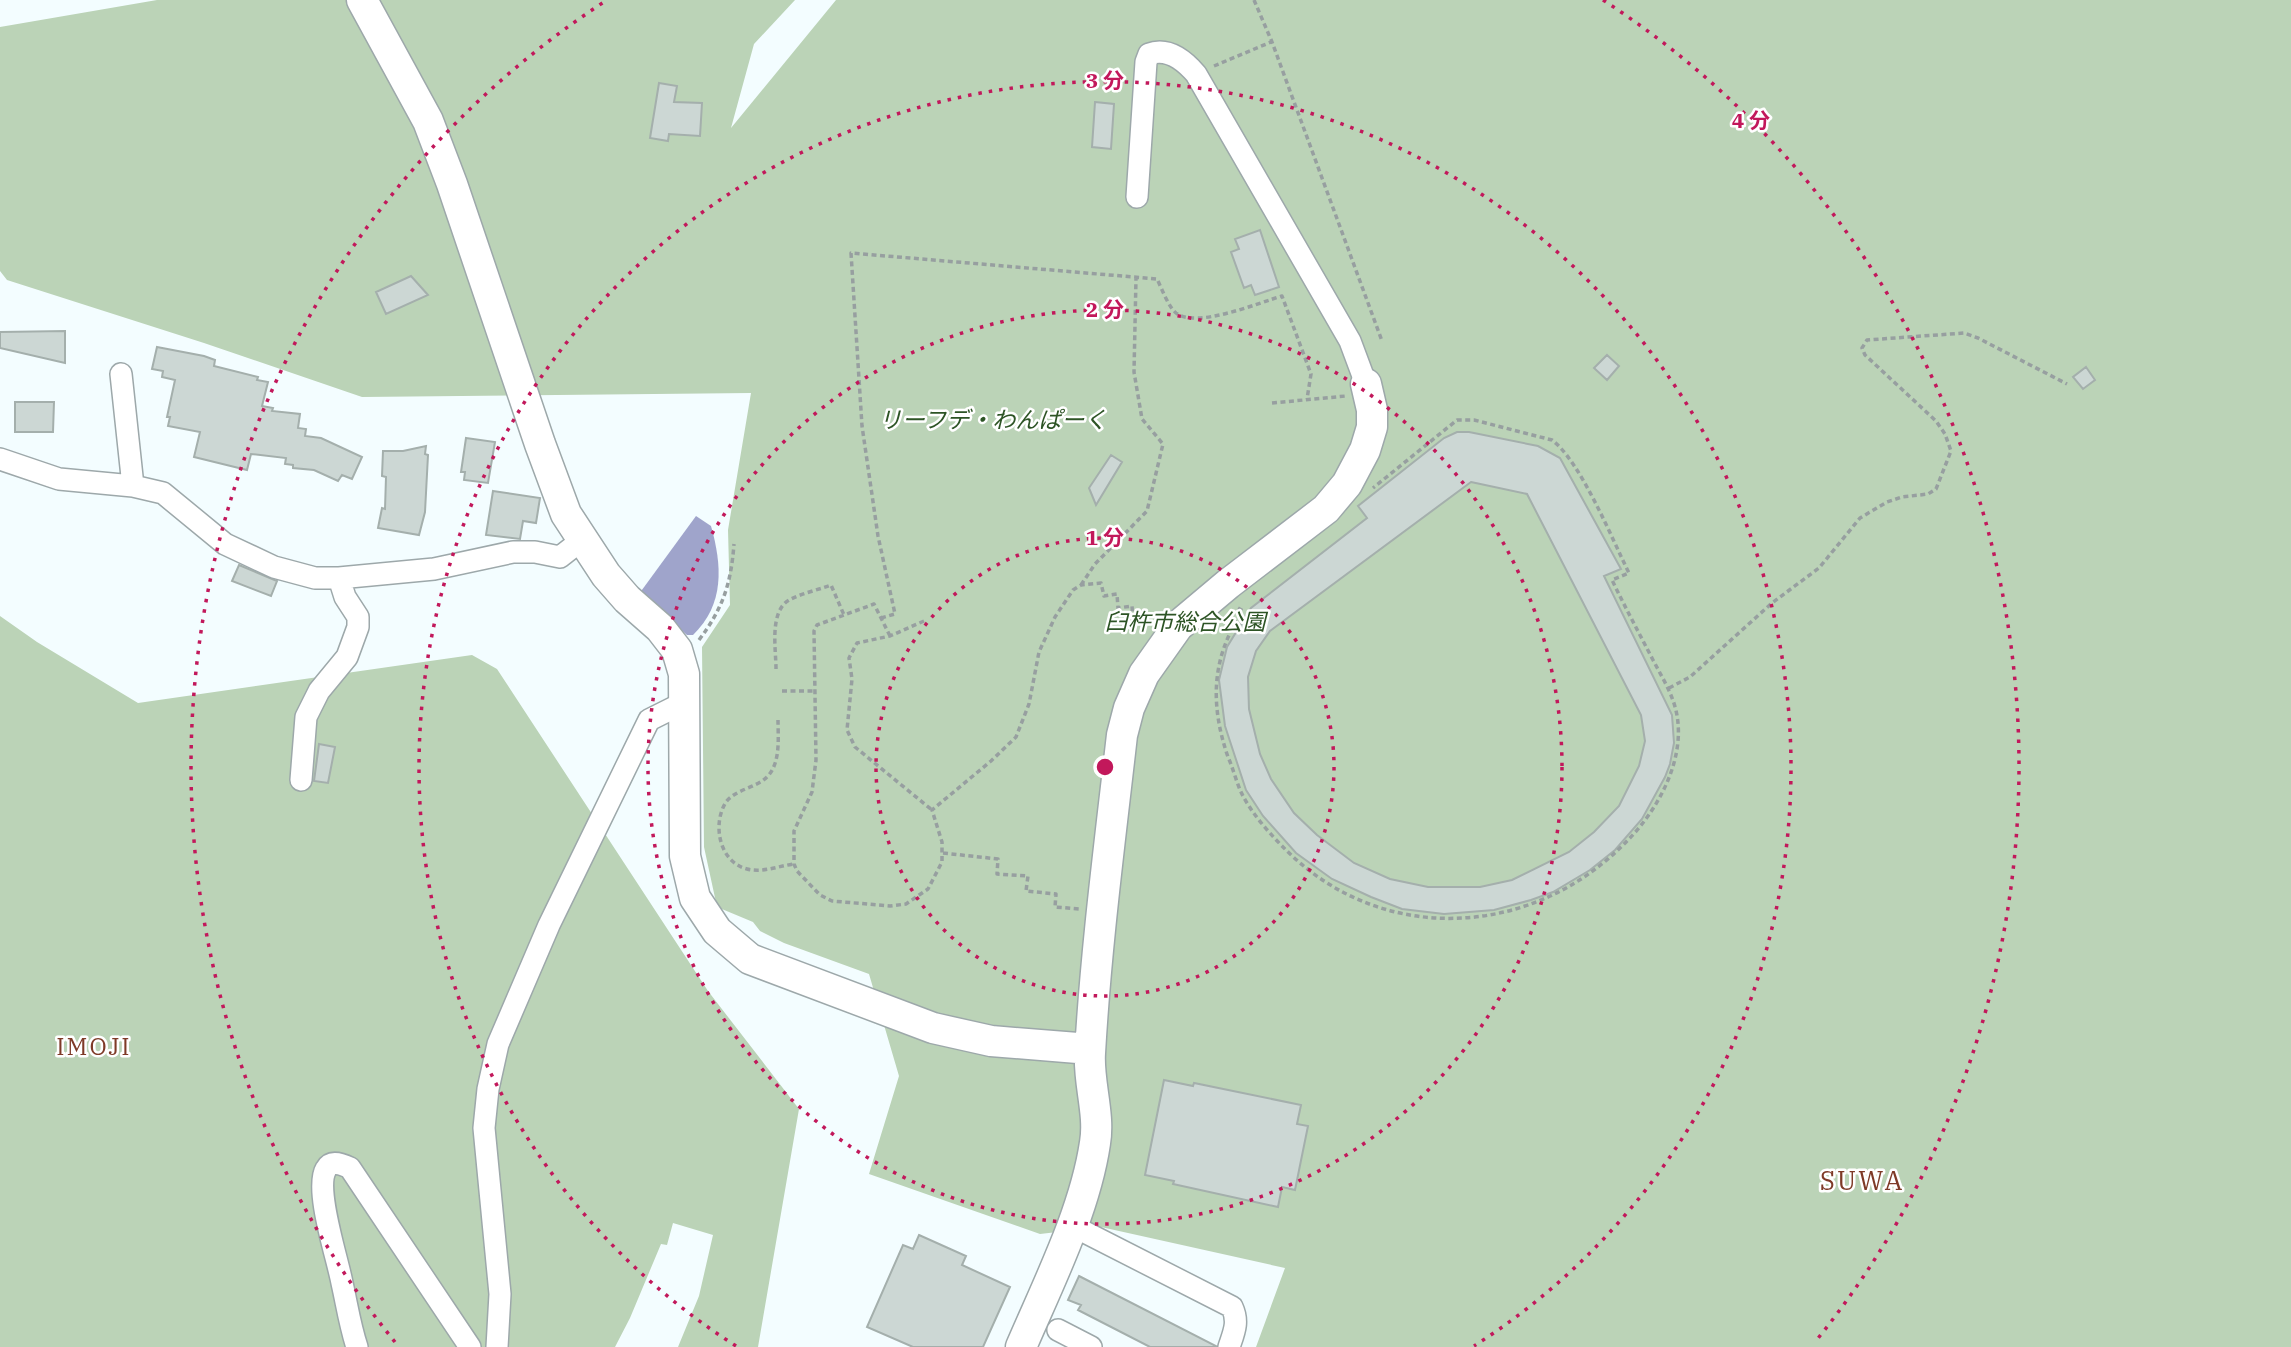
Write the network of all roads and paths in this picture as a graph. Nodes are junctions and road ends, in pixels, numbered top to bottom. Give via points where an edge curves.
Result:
1 (362, 0) edge
2 (1254, 0) edge
3 (1272, 42) junction
4 (1196, 74) junction
5 (1137, 197) dead end
6 (1136, 278) junction
7 (1382, 341) dead end
8 (121, 374) dead end
9 (2067, 383) dead end
10 (1368, 389) junction
11 (1307, 400) junction
12 (1272, 403) dead end
13 (0, 458) edge
14 (133, 486) junction
15 (1368, 491) dead end
16 (583, 539) junction
17 (734, 544) dead end
18 (339, 578) junction
19 (1081, 585) junction
20 (1231, 602) dead end
21 (844, 615) junction
22 (881, 618) junction
23 (923, 621) dead end
24 (1150, 633) dead end
25 (890, 635) junction
26 (698, 642) dead end
27 (776, 669) dead end
28 (1669, 688) junction
29 (782, 691) dead end
30 (814, 691) junction
31 (685, 702) junction
32 (778, 720) dead end
33 (301, 780) dead end
34 (932, 810) junction
35 (943, 853) junction
36 (794, 864) junction
37 (1083, 910) dead end
38 (1090, 1049) junction
39 (1071, 1225) junction
40 (1058, 1330) dead end
41 (357, 1347) edge
42 (470, 1347) edge
43 (497, 1347) edge
44 (1021, 1347) edge
45 (1091, 1347) edge
46 (1228, 1347) edge

1 - 16 street via 428,121 540,444 566,514
2 - 3 path
3 - 4 path
3 - 7 path
4 - 5 street via 1176,55 1149,54
4 - 10 street via 1350,341
6 - 11 path via 1157,279 1174,312 1188,319 1208,318 1282,296 1311,374
6 - 19 path via 1134,372 1142,419 1163,444 1147,511 1095,564
6 - 22 path via 851,253 862,426 895,614
8 - 14 street
9 - 28 path via 1964,333 1864,342 1865,355 1945,434 1951,451 1937,489 1887,502 1860,518 1819,568 1772,603 1690,677
10 - 11 path
10 - 38 street via 1372,427 1347,484 1326,509 1178,626 1144,674 1129,708 1101,917
11 - 12 path
13 - 14 street via 59,479
14 - 18 street via 163,493 225,544 274,567 315,578
15 - 28 path via 1457,420 1552,440 1576,467 1629,573 1612,580
16 - 18 street via 560,557 513,552 434,569
16 - 31 street via 606,575 677,650
17 - 26 path via 726,592
18 - 33 street via 358,617 358,627 347,657 319,691 306,718
19 - 24 path via 1101,583 1104,596 1117,594 1118,608 1132,606 1133,620 1146,618
19 - 34 path via 1066,599 1039,652 1029,704 1016,737
20 - 28 path via 1243,611 1220,653 1216,691 1223,742 1241,793 1278,842 1320,879 1352,897 1414,916 1475,917 1520,909 1566,890 1615,854 1648,818 1675,761 1678,724
21 - 22 path via 874,604
21 - 27 path via 831,584 788,601 776,625
21 - 30 path via 817,625 814,631
22 - 25 path
23 - 25 path
25 - 34 path via 858,643 849,658 852,679 847,730 855,747
29 - 30 path
30 - 36 path via 815,779 794,831
31 - 38 street via 685,856 695,898 717,931 750,959 933,1028 991,1041
31 - 43 street via 649,720 498,1044 484,1128 500,1294
32 - 36 path via 776,759 768,777 727,802 719,833 726,853 745,869
34 - 35 path
35 - 36 path via 928,890 906,904 890,906 826,899 807,884
35 - 37 path via 998,859 997,874 1028,876 1026,891 1056,894 1055,907
38 - 39 street via 1096,1140
39 - 44 street
39 - 46 street via 1232,1307 1236,1328
40 - 45 street
41 - 42 street via 325,1206 324,1176 331,1164 350,1168

